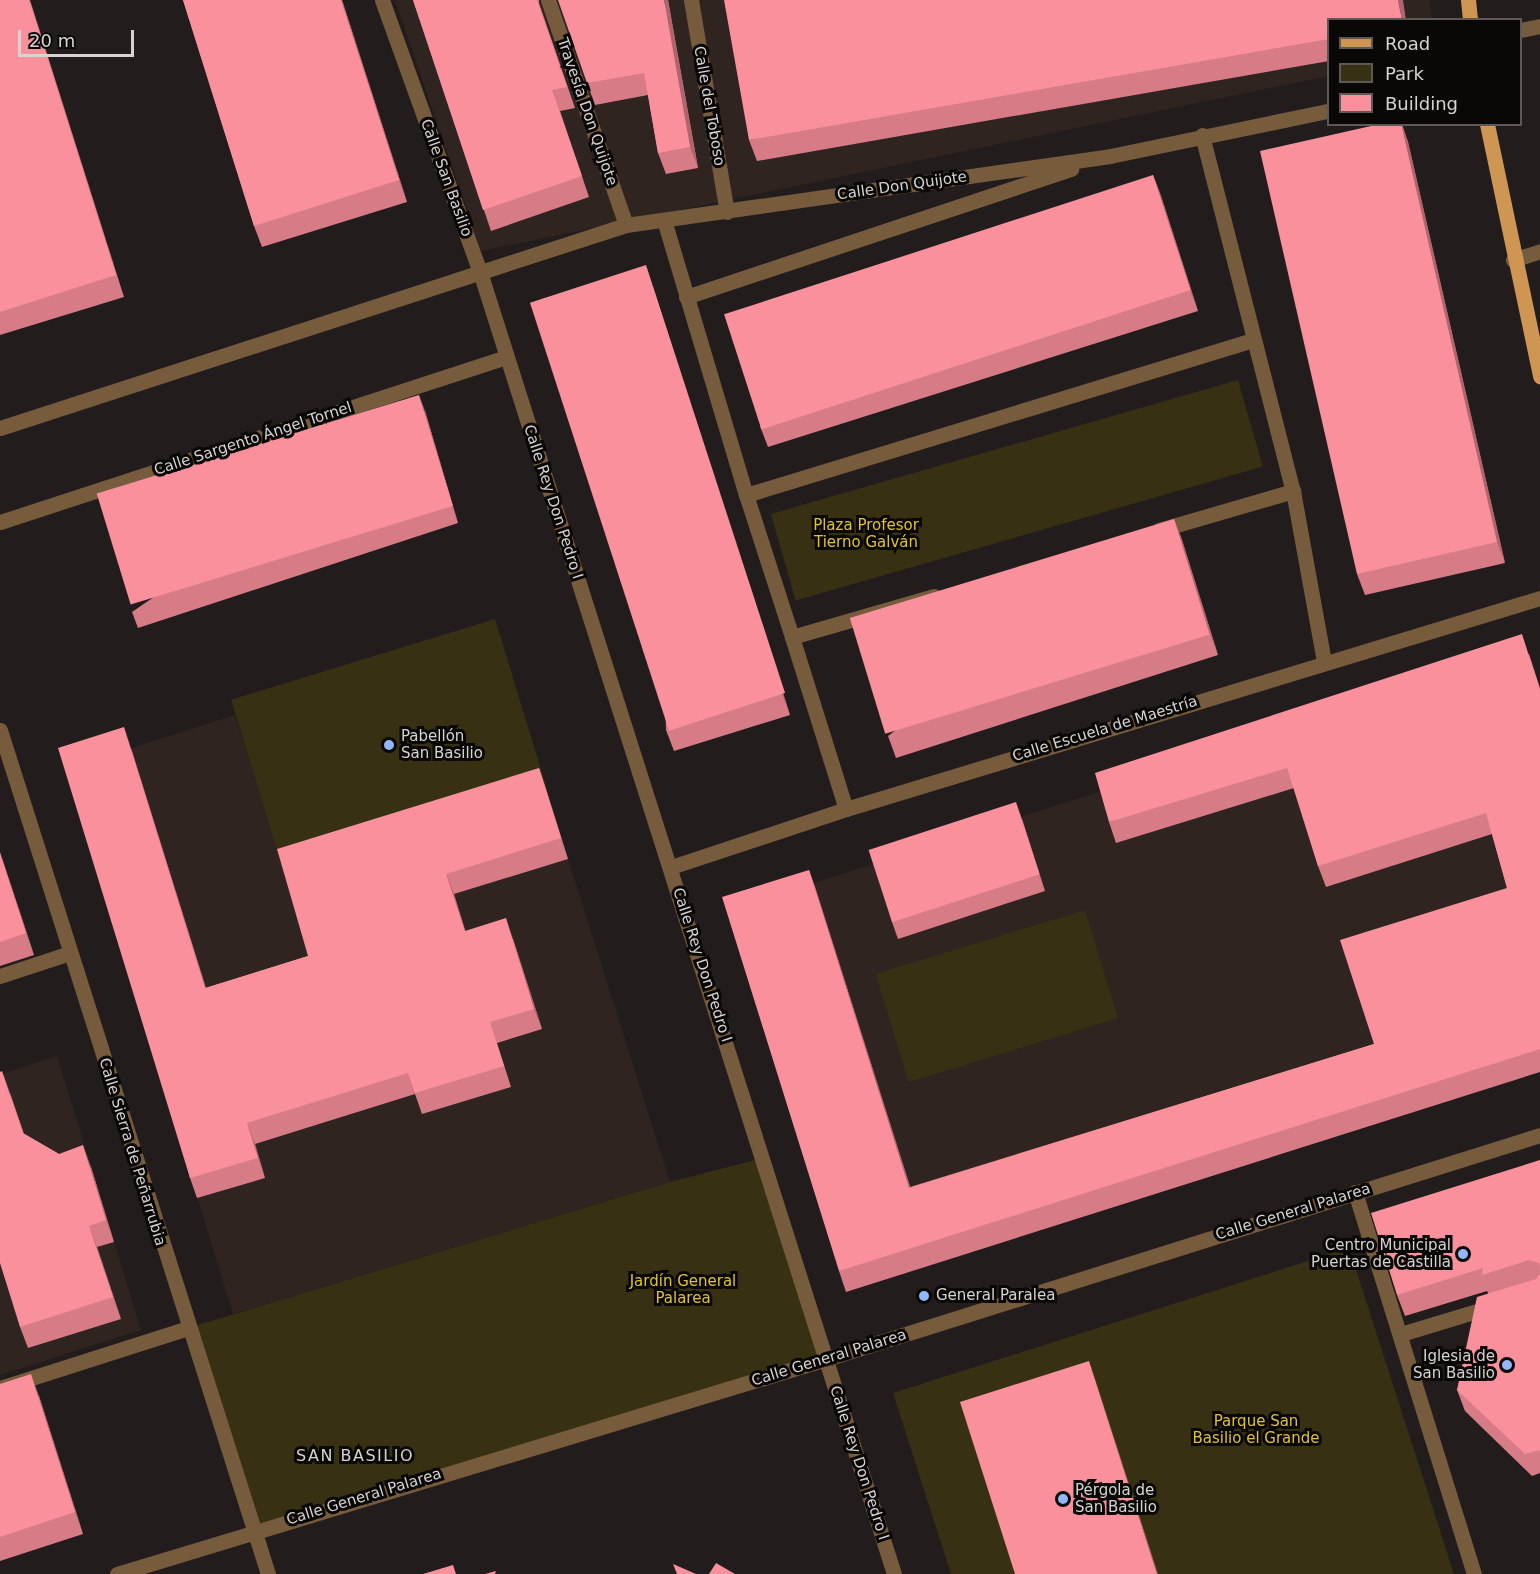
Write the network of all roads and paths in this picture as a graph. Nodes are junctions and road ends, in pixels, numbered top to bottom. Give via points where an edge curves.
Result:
1 (382, 0) edge
2 (548, 0) edge
3 (691, 0) edge
4 (1468, 0) edge
5 (1470, 18) edge
6 (1540, 26) edge
7 (1522, 30) edge
8 (1327, 111) edge
9 (1486, 126) edge
10 (1202, 135) junction
11 (1110, 156) junction
12 (727, 212) junction
13 (664, 220) junction
14 (626, 225) junction
15 (1540, 251) edge
16 (1513, 260) junction
17 (480, 273) junction
18 (686, 297) junction
19 (1253, 340) junction
20 (506, 357) junction
21 (1540, 376) edge
22 (0, 428) edge
23 (1293, 491) junction
24 (746, 495) junction
25 (0, 522) edge
26 (1145, 534) edge
27 (951, 591) edge
28 (1540, 598) edge
29 (792, 637) junction
30 (1324, 662) junction
31 (0, 730) edge
32 (4, 754) edge
33 (846, 809) junction
34 (671, 867) junction
35 (70, 953) junction
36 (0, 976) edge
37 (1540, 1136) edge
38 (1355, 1192) junction
39 (1508, 1301) edge
40 (188, 1328) junction
41 (1401, 1334) junction
42 (826, 1359) junction
43 (0, 1388) edge
44 (254, 1530) junction
45 (117, 1574) edge
46 (268, 1574) edge
47 (894, 1574) edge
48 (1474, 1574) edge

1 - 17 street, Calle San Basilio
2 - 14 street, Travesía Don Quijote
3 - 12 street, Calle del Toboso
4 - 5 main road
6 - 7 street
8 - 10 street, Calle Don Quijote
9 - 16 main road
10 - 11 street, Calle Don Quijote
10 - 19 street
11 - 12 street, Calle Don Quijote
11 - 18 street
12 - 13 street, Calle Don Quijote
13 - 14 street, Calle Don Quijote
13 - 18 street
14 - 17 street, Calle Don Quijote
15 - 16 street
16 - 21 main road
17 - 20 street, Calle San Basilio
17 - 22 street
18 - 24 street
19 - 23 street
19 - 24 street
20 - 25 street, Calle Sargento Ángel Tornel
20 - 34 street, Calle Rey Don Pedro I
23 - 26 street
23 - 30 street
24 - 29 street
27 - 29 street
28 - 30 street, Calle Escuela de Maestría
29 - 33 street
30 - 33 street, Calle Escuela de Maestría
31 - 32 street, Calle Sierra de Peñarrubia
32 - 35 street, Calle Sierra de Peñarrubia
33 - 34 street, Calle Escuela de Maestría
34 - 42 street, Calle Rey Don Pedro I
35 - 36 street
35 - 40 street, Calle Sierra de Peñarrubia
37 - 38 street, Calle General Palarea
38 - 41 street
38 - 42 street, Calle General Palarea
39 - 41 street
40 - 43 street
40 - 44 street, Calle Sierra de Peñarrubia
41 - 48 street
42 - 44 street, Calle General Palarea
42 - 47 street, Calle Rey Don Pedro I
44 - 45 street, Calle General Palarea
44 - 46 street, Calle Sierra de Peñarrubia

